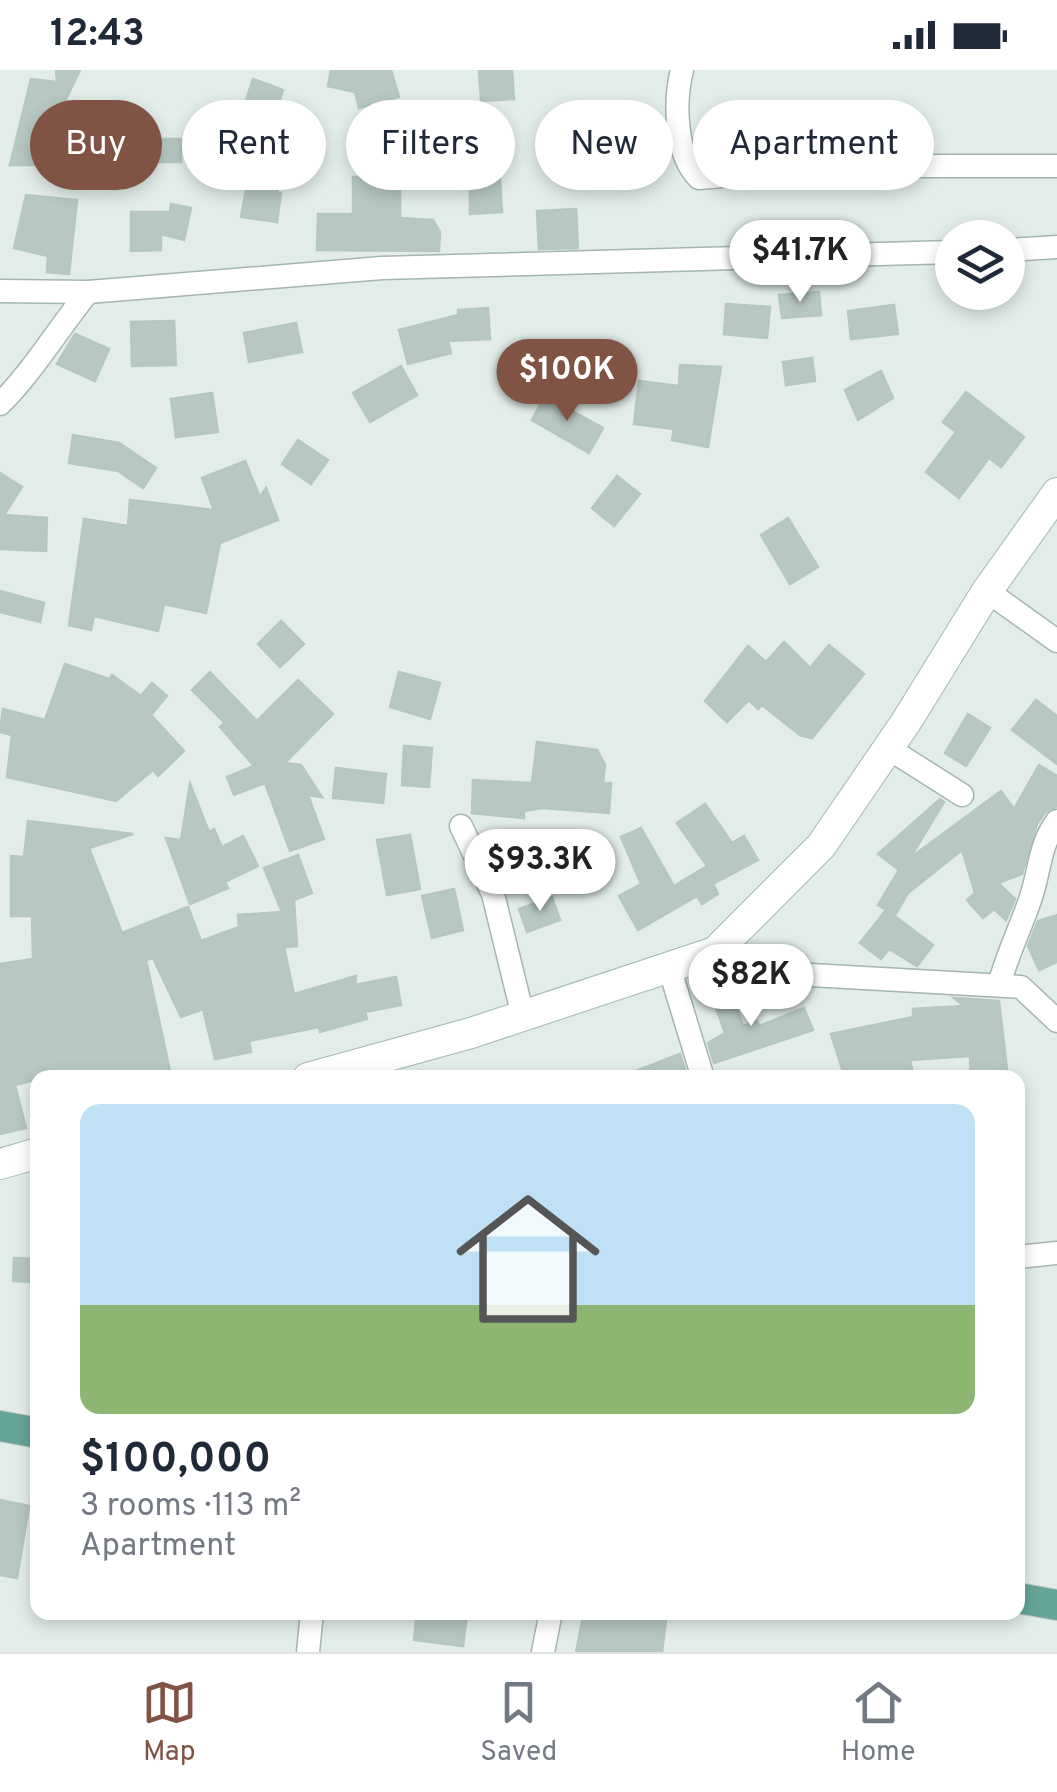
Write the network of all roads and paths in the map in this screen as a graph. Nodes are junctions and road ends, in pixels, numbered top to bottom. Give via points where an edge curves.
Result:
1 (682, 70) edge
2 (1057, 166) edge
3 (1057, 247) edge
4 (1025, 249) edge
5 (935, 252) edge
6 (0, 292) edge
7 (88, 292) junction
8 (0, 404) edge
9 (1057, 493) edge
10 (987, 591) junction
11 (1057, 641) edge
12 (888, 748) junction
13 (962, 796) dead end
14 (1057, 821) edge
15 (461, 826) dead end
16 (715, 952) junction
17 (670, 970) junction
18 (999, 985) junction
19 (523, 1016) junction
20 (1057, 1021) edge
21 (336, 1070) edge
22 (701, 1070) edge
23 (30, 1155) edge
24 (0, 1164) edge
25 (1057, 1253) edge
26 (1025, 1256) edge
27 (0, 1426) edge
28 (30, 1432) edge
29 (1025, 1599) edge
30 (1057, 1605) edge
31 (311, 1620) edge
32 (550, 1620) edge
33 (308, 1652) edge
34 (544, 1652) edge

1 - 2 street via 681,144 685,164 700,178 840,166
3 - 4 street
5 - 7 street via 382,268
6 - 7 street
7 - 8 street via 30,374
9 - 10 street
10 - 11 street
10 - 12 street
12 - 13 street
12 - 16 street via 821,846
14 - 18 street via 1044,840 1030,903 1012,936
15 - 19 street via 493,894
16 - 17 street
16 - 18 street via 811,975
17 - 19 street
17 - 22 street
18 - 20 street via 1021,988
19 - 21 street
23 - 24 street
25 - 26 street
27 - 28 main road
29 - 30 main road
31 - 33 street
32 - 34 street

